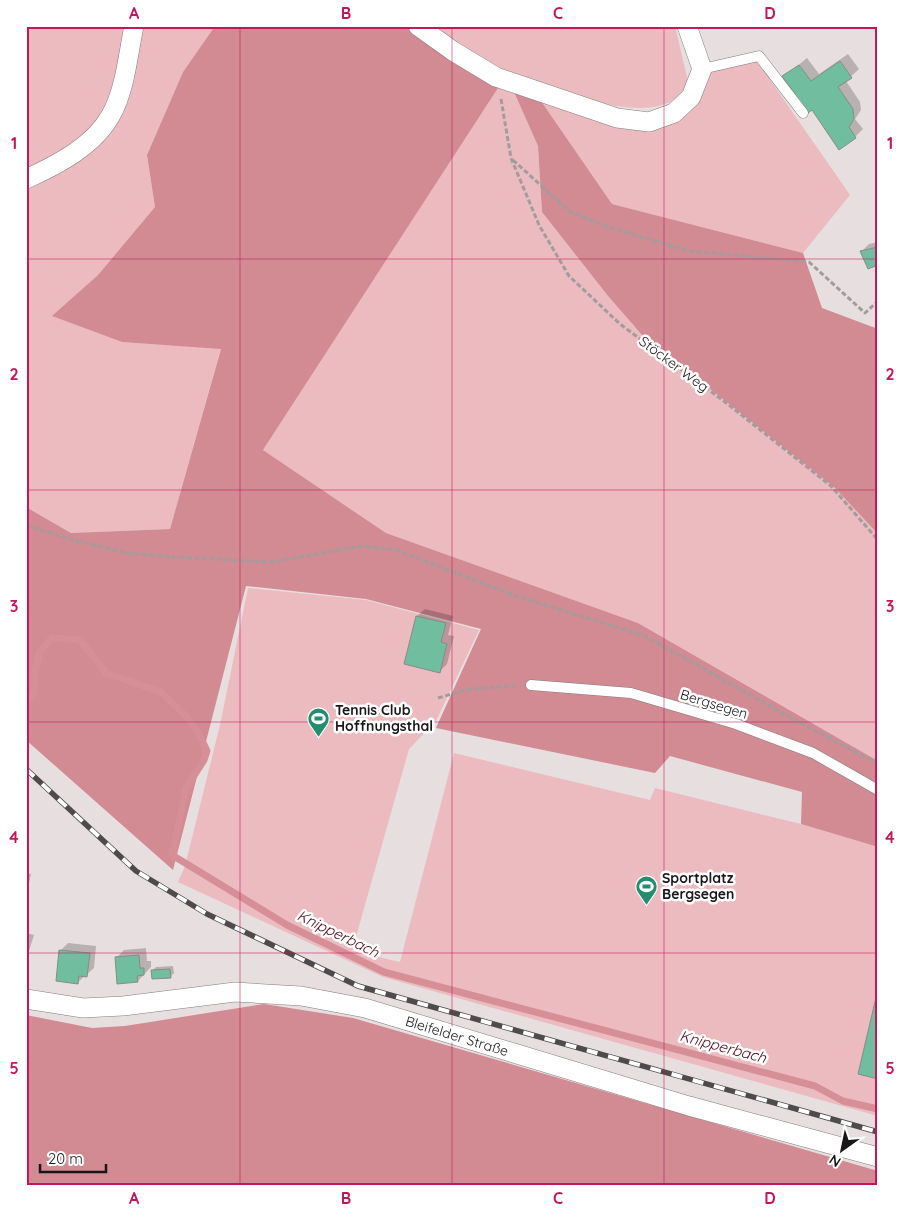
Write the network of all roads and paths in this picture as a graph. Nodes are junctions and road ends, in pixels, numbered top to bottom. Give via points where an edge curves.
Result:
1 (134, 26) edge
2 (418, 26) edge
3 (687, 26) edge
4 (702, 69) junction
5 (496, 77) junction
6 (803, 113) dead end
7 (510, 158) junction
8 (26, 179) edge
9 (878, 301) edge
10 (26, 525) edge
11 (878, 540) edge
12 (531, 685) joint
13 (438, 698) dead end
14 (878, 764) edge
15 (878, 790) edge
16 (26, 999) edge
17 (878, 1157) edge

1 - 8 street via 111,116 87,143 62,161
2 - 5 street
3 - 4 street
4 - 5 street via 690,97 674,112 649,122 591,111
4 - 6 lane via 759,56
5 - 7 path, Stöcker Weg
7 - 9 path via 569,211 608,227 690,251 809,262 865,313
7 - 11 path, Stöcker Weg via 539,225 569,276 620,324 831,486
10 - 14 path via 127,553 182,558 271,562 362,546 396,550 516,596 645,636
12 - 13 path via 469,688
12 - 15 lane, Bergsegen via 631,693 726,721 813,753
16 - 17 street, Bleifelder Straße via 83,1008 235,992 310,998 365,1008 689,1106

